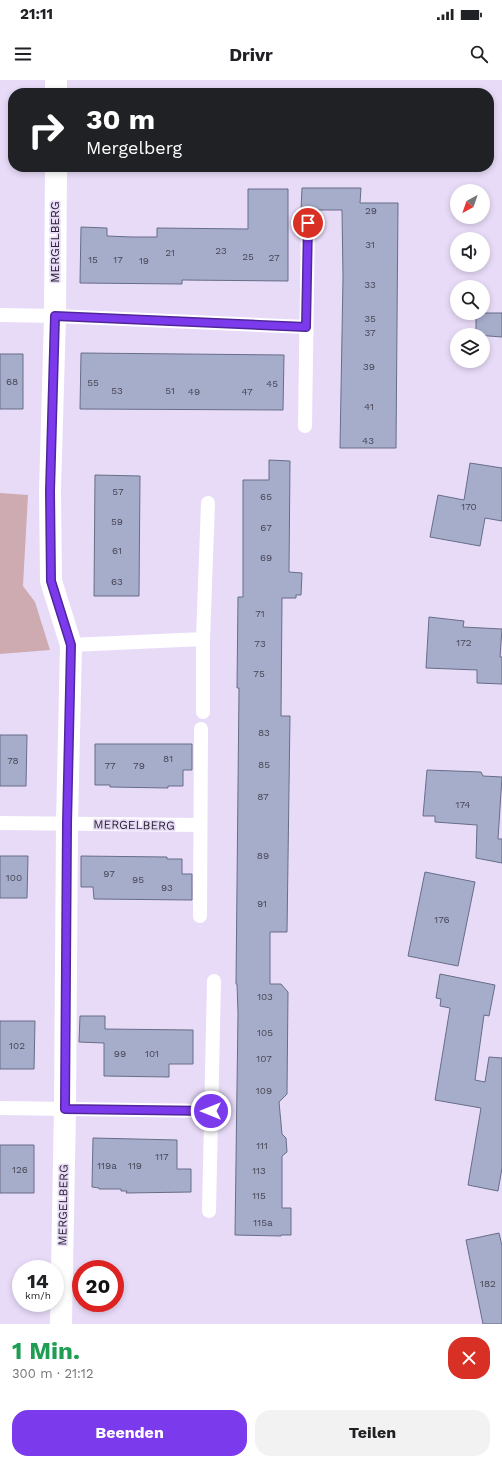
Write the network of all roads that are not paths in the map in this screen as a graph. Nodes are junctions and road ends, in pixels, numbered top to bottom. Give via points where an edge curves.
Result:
1 (56, 172) edge
2 (308, 223) dead end
3 (0, 316) edge
4 (55, 316) junction
5 (306, 327) junction
6 (305, 426) dead end
7 (208, 503) dead end
8 (203, 639) junction
9 (71, 645) junction
10 (203, 712) dead end
11 (201, 729) dead end
12 (0, 823) edge
13 (67, 824) junction
14 (200, 826) junction
15 (200, 916) dead end
16 (214, 981) dead end
17 (0, 1108) edge
18 (65, 1109) junction
19 (211, 1111) junction
20 (209, 1211) dead end
21 (61, 1324) edge

1 - 4 street, MERGELBERG
2 - 5 lane
3 - 4 lane
4 - 5 lane
4 - 9 street, MERGELBERG via 50,491 51,581
5 - 6 lane
7 - 8 lane
8 - 9 lane
8 - 10 lane
9 - 13 street, MERGELBERG
11 - 14 lane
12 - 13 lane, MERGELBERG
13 - 14 lane, MERGELBERG
13 - 18 street, MERGELBERG
14 - 15 lane
16 - 19 lane
17 - 18 lane
18 - 19 lane
18 - 21 street, MERGELBERG
19 - 20 lane

